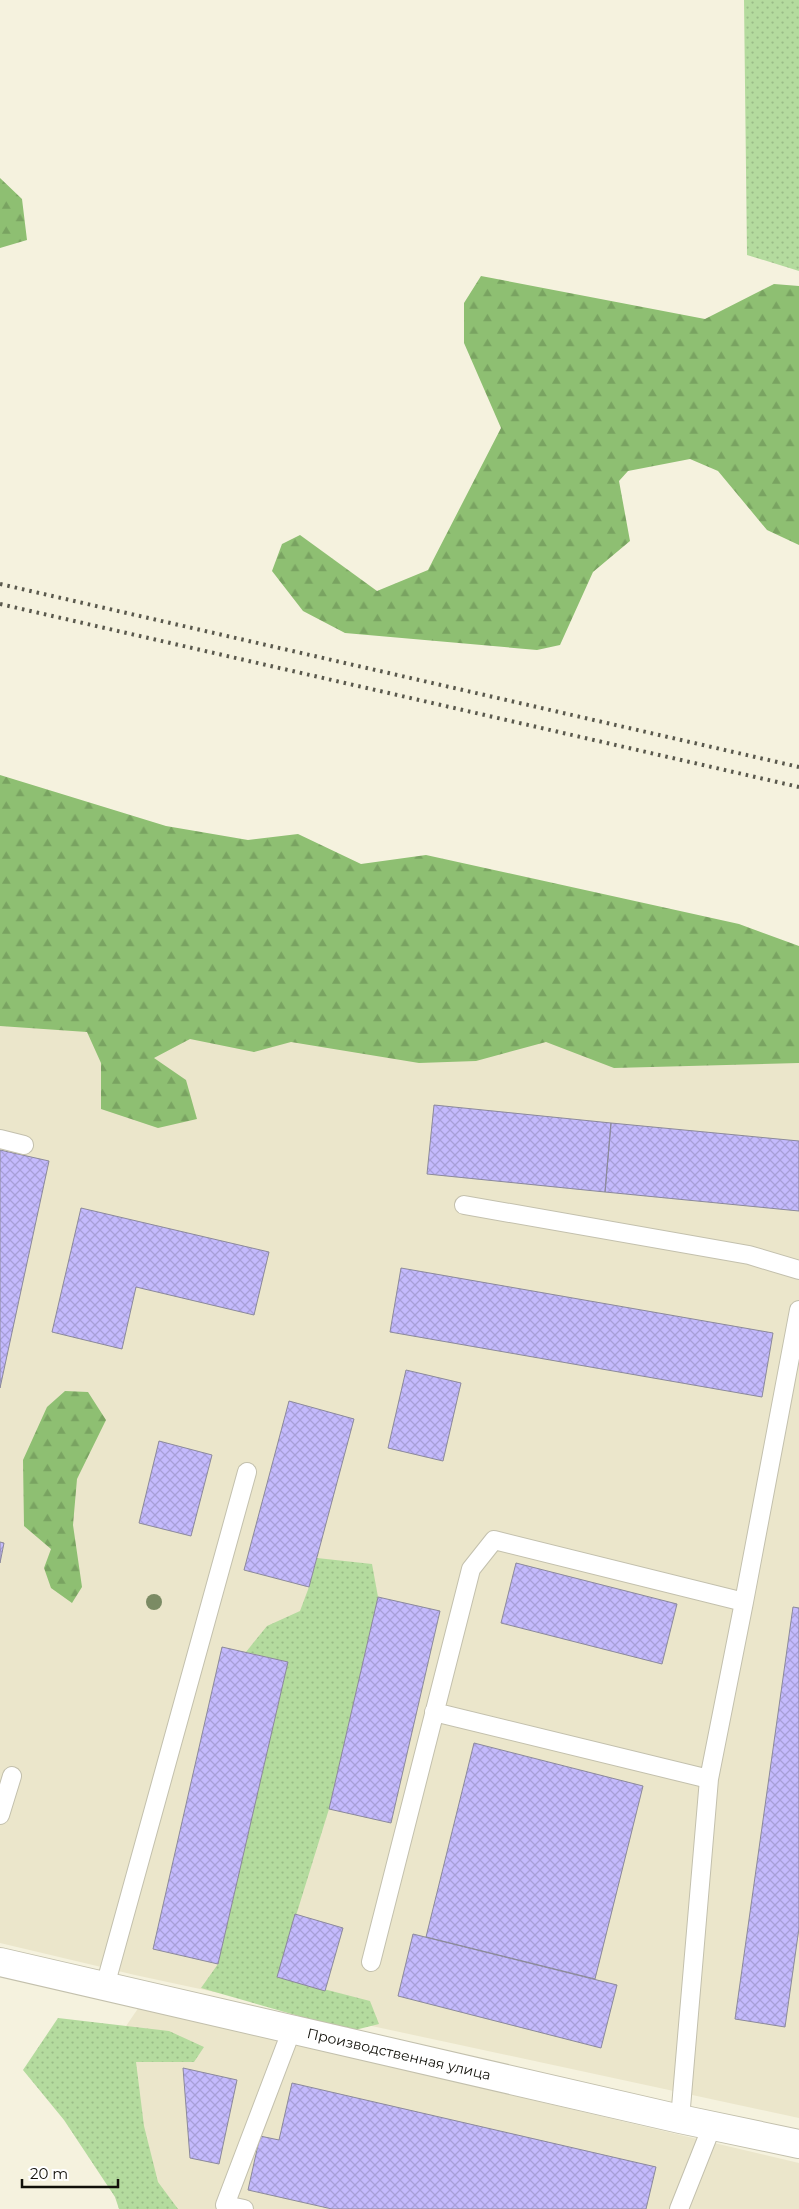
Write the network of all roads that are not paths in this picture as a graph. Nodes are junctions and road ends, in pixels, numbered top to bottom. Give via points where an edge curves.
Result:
1 (0, 1139) edge
2 (24, 1145) dead end
3 (464, 1204) dead end
4 (799, 1270) edge
5 (799, 1310) edge
6 (247, 1472) dead end
7 (744, 1602) junction
8 (434, 1712) junction
9 (12, 1776) dead end
10 (709, 1779) junction
11 (0, 1815) edge
12 (0, 1962) edge
13 (371, 1962) dead end
14 (105, 1986) junction
15 (292, 2030) junction
16 (680, 2119) junction
17 (712, 2126) junction
18 (799, 2144) edge
19 (244, 2209) edge
20 (678, 2209) edge

1 - 2 lane
3 - 4 lane via 749,1255
5 - 7 lane
6 - 14 lane
7 - 8 lane via 494,1540 470,1569
7 - 10 lane
8 - 10 lane
8 - 13 lane
9 - 11 lane
10 - 16 lane
12 - 14 street, Производственная улица
14 - 15 street, Производственная улица
15 - 16 street, Производственная улица
15 - 19 lane via 225,2205
16 - 17 street, Производственная улица
17 - 18 street, Производственная улица
17 - 20 lane

